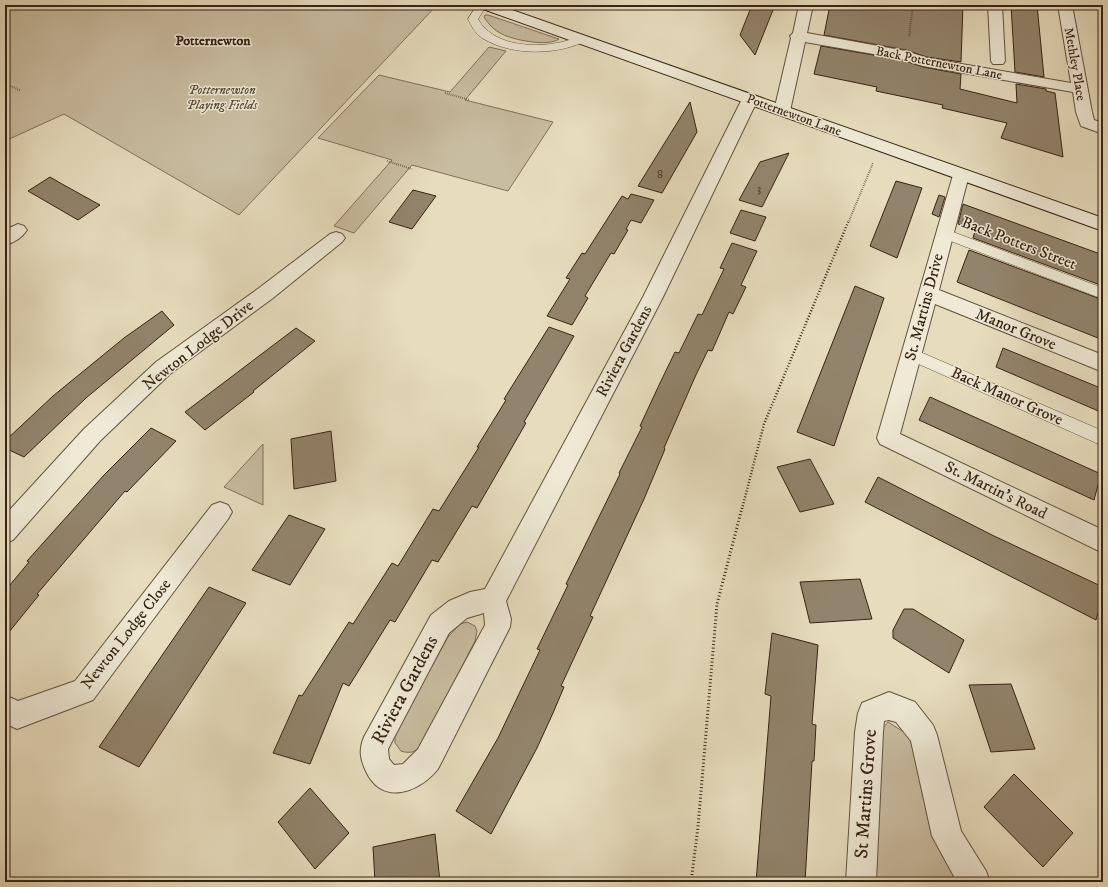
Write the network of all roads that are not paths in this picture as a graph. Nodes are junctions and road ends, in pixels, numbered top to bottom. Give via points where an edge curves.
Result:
1 (483, 5) edge
2 (806, 5) edge
3 (996, 5) edge
4 (1065, 5) edge
5 (798, 36) junction
6 (581, 39) junction
7 (998, 61) dead end
8 (1080, 89) junction
9 (750, 99) junction
10 (782, 111) junction
11 (1103, 129) edge
12 (961, 175) junction
13 (1103, 225) edge
14 (944, 234) junction
15 (336, 238) dead end
16 (928, 293) junction
17 (1103, 294) edge
18 (911, 354) junction
19 (1103, 364) edge
20 (888, 438) joint
21 (1103, 439) edge
22 (220, 512) dead end
23 (5, 532) edge
24 (1103, 542) edge
25 (494, 600) junction
26 (5, 709) edge
27 (861, 882) edge
28 (975, 882) edge

1 - 6 street, Potternewton Lane
1 - 6 lane via 473,19 478,30 492,39 514,46 538,49
2 - 5 street
3 - 7 street
4 - 8 street, Methley Place
5 - 8 street, Back Potternewton Lane via 906,55 923,62
5 - 10 street
6 - 9 street, Potternewton Lane
8 - 11 street, Methley Place via 1087,123
9 - 10 street, Potternewton Lane
9 - 25 street, Riviera Gardens via 653,297
10 - 12 street, Potternewton Lane
12 - 13 street, Potternewton Lane
12 - 14 street, St. Martins Drive
14 - 16 street, St. Martins Drive
14 - 17 lane, Back Potters Street
15 - 23 street, Newton Lodge Drive via 163,368 92,435
16 - 18 street, St. Martins Drive
16 - 19 street, Manor Grove
18 - 20 street, St. Martins Drive
18 - 21 lane, Back Manor Grove
20 - 24 street, St. Martin's Road
22 - 26 street, Newton Lodge Close via 84,691 17,715
25 - 25 street, Riviera Gardens via 497,627 423,768 407,779 389,778 376,766 373,757 374,747 440,624 450,613 463,605
27 - 28 street, St Martins Grove via 872,713 889,706 905,712 923,735 947,836

